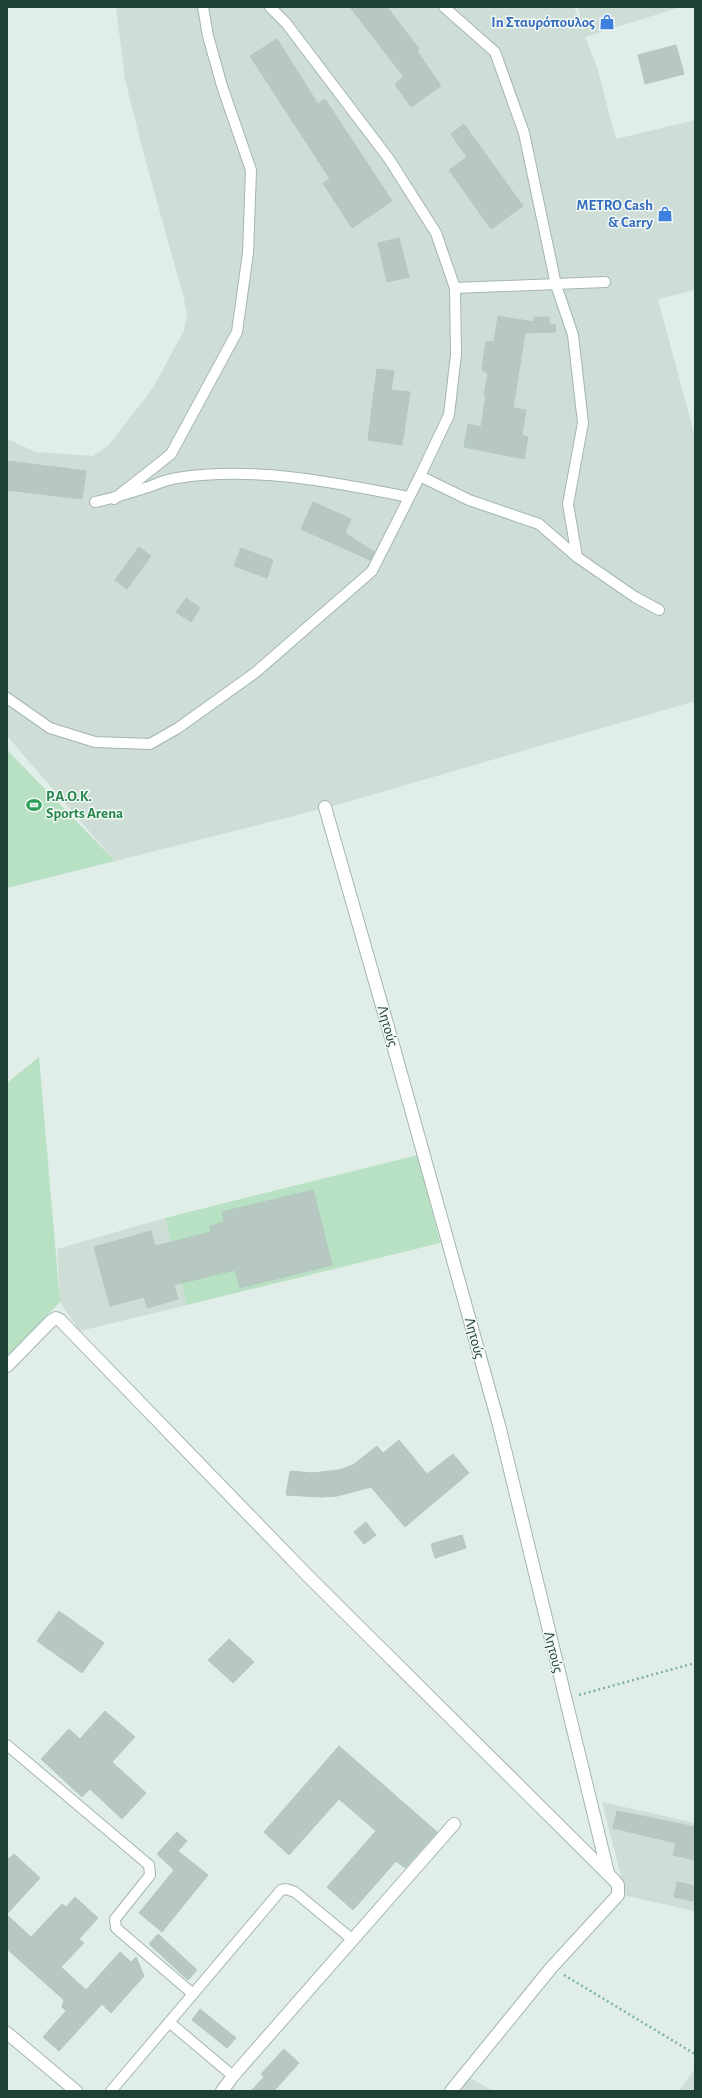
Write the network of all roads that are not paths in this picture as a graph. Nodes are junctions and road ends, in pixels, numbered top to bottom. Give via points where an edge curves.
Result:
1 (203, 7) edge
2 (270, 7) edge
3 (444, 7) edge
4 (606, 282) dead end
5 (556, 285) junction
6 (455, 288) junction
7 (420, 476) junction
8 (409, 497) junction
9 (114, 498) junction
10 (95, 502) dead end
11 (577, 557) junction
12 (659, 610) dead end
13 (7, 698) edge
14 (325, 807) dead end
15 (7, 1366) edge
16 (7, 1745) edge
17 (454, 1824) dead end
18 (608, 1874) junction
19 (353, 1940) junction
20 (193, 1994) junction
21 (169, 2022) junction
22 (7, 2032) edge
23 (233, 2076) junction
24 (76, 2091) edge
25 (111, 2091) edge
26 (222, 2091) edge
27 (451, 2091) edge

1 - 9 lane via 222,86 251,170 248,253 237,332 172,454
2 - 6 lane via 286,23 389,159 436,233
3 - 5 lane via 495,52 524,133
4 - 5 lane
5 - 6 lane
5 - 11 lane via 573,335 584,423 568,504
6 - 7 lane via 456,354 449,415
7 - 8 lane
7 - 11 lane via 470,500 539,524
8 - 9 lane via 347,484 287,476 227,474 176,478
8 - 13 lane via 372,571 256,672 178,728 150,744 95,742 50,728
9 - 10 lane
11 - 12 lane via 635,598
14 - 18 street, Λητούς via 499,1425
15 - 18 street via 51,1321 56,1318 60,1320 309,1577
16 - 20 lane via 149,1865 150,1875 115,1918 116,1928
17 - 19 street
18 - 27 street via 618,1885 618,1895 551,1968
19 - 20 lane via 296,1892 281,1890
19 - 23 street
20 - 21 lane
21 - 23 lane
21 - 25 lane
22 - 24 street
23 - 26 street

